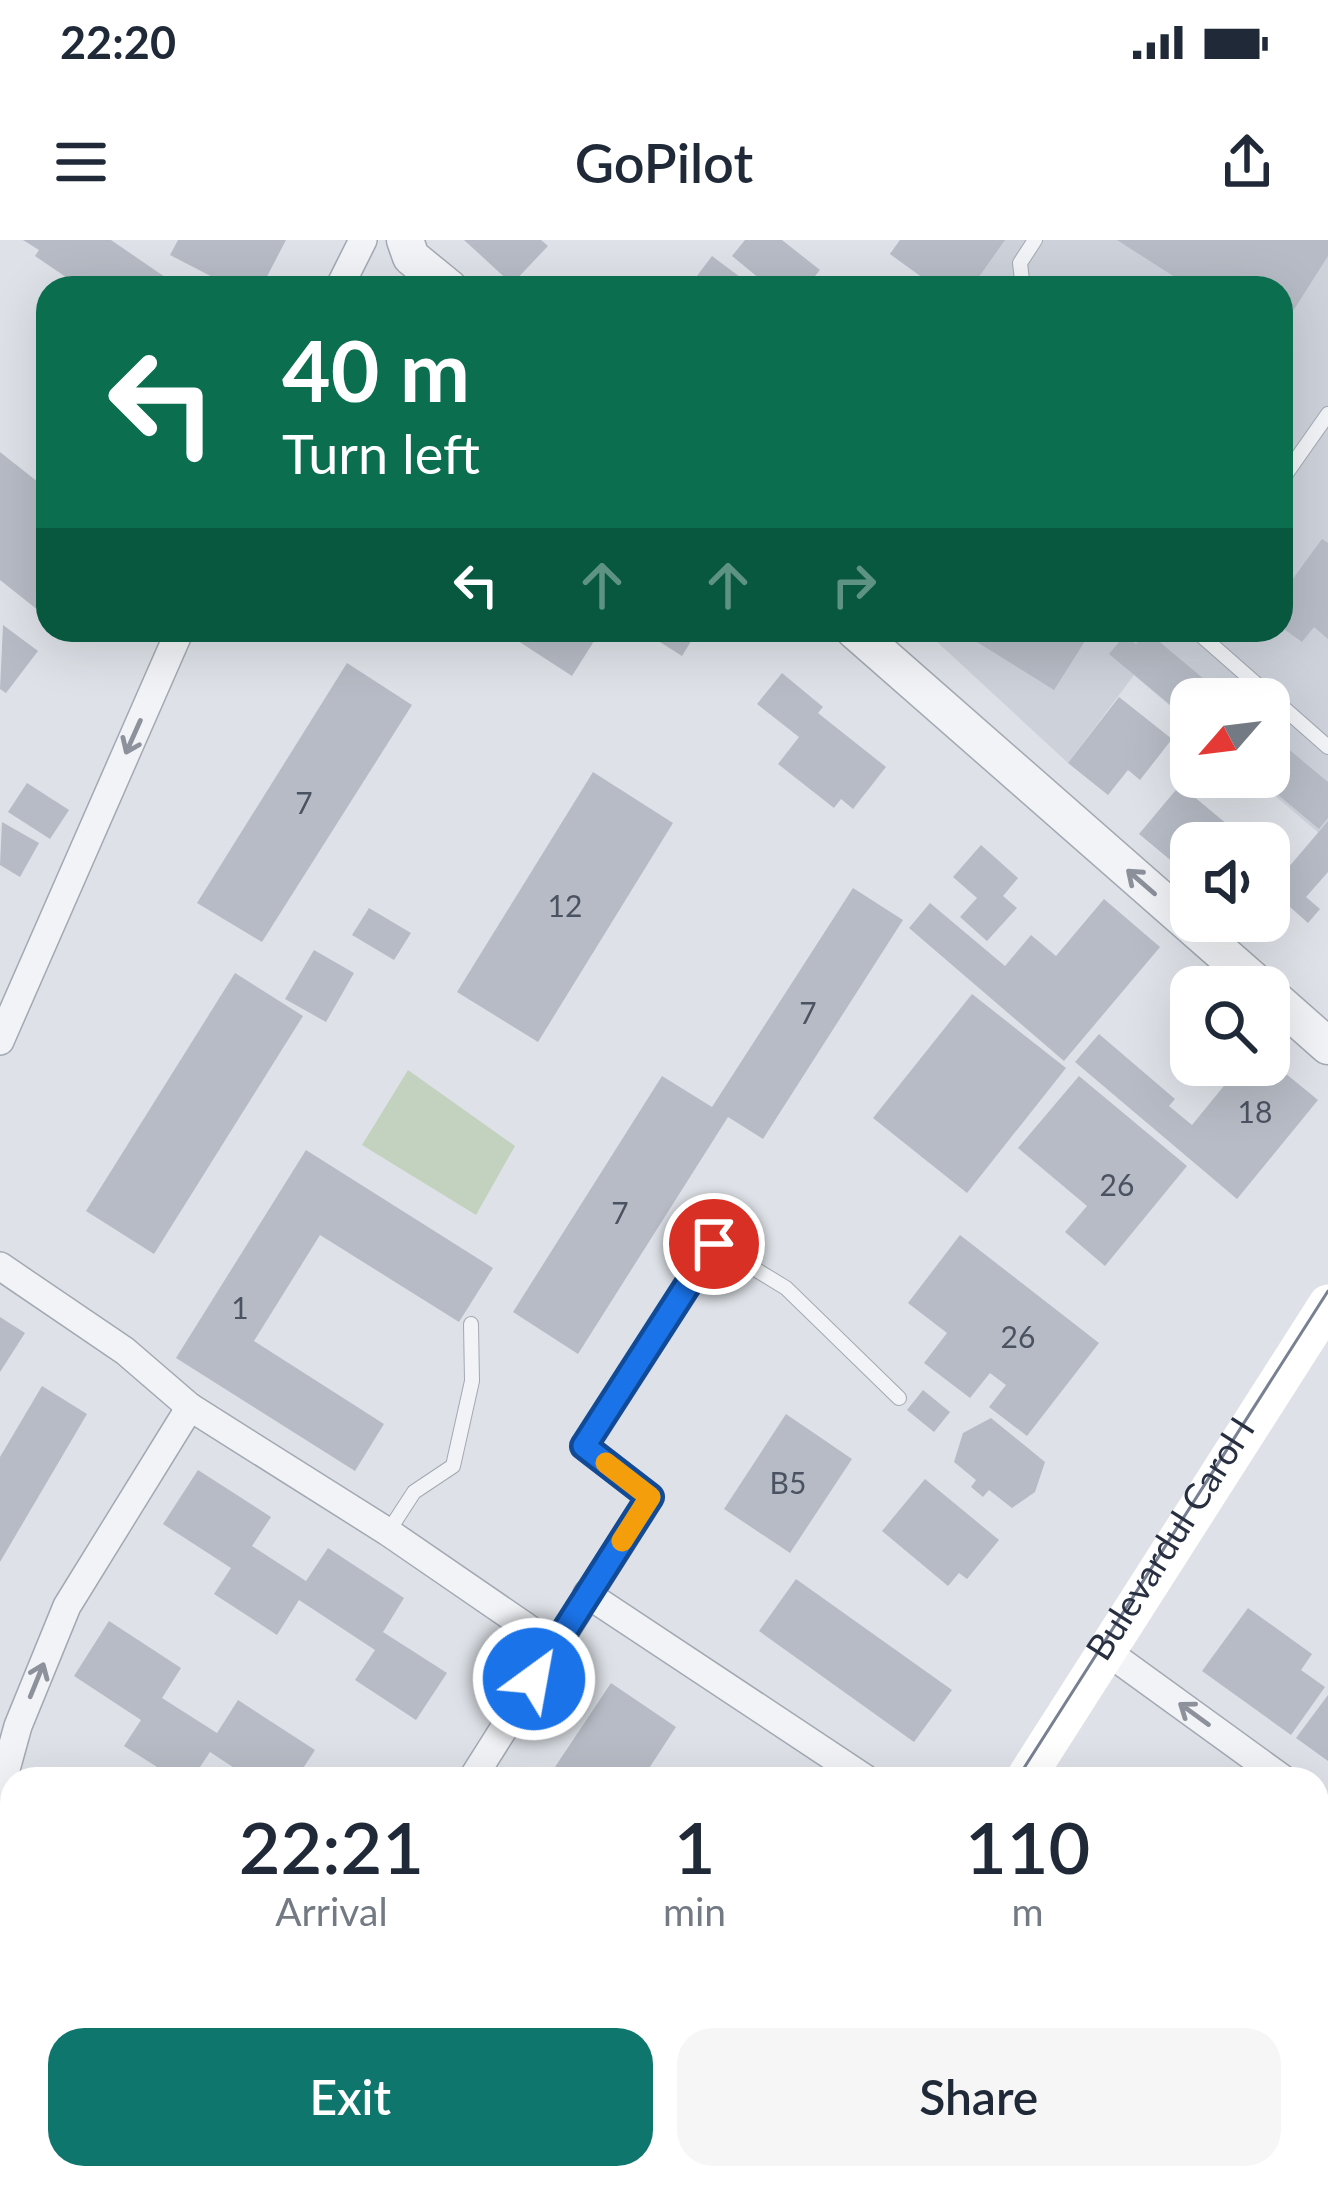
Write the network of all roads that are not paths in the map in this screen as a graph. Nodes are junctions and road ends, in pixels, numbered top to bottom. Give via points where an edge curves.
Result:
1 (362, 240) edge
2 (406, 240) edge
3 (1035, 240) edge
4 (345, 276) edge
5 (434, 276) edge
6 (1022, 276) edge
7 (1328, 414) edge
8 (1293, 464) edge
9 (175, 642) edge
10 (868, 642) edge
11 (1209, 642) edge
12 (1328, 747) edge
13 (1237, 966) edge
14 (1290, 1013) edge
15 (0, 1041) edge
16 (1328, 1046) edge
17 (0, 1266) edge
18 (1326, 1313) edge
19 (471, 1324) dead end
20 (899, 1398) dead end
21 (190, 1407) junction
22 (584, 1446) joint
23 (388, 1532) junction
24 (587, 1594) junction
25 (554, 1646) junction
26 (1105, 1650) junction
27 (6, 1767) edge
28 (479, 1767) edge
29 (848, 1767) edge
30 (1032, 1767) edge
31 (1266, 1767) edge

1 - 4 street
2 - 5 street via 411,257
3 - 6 lane
7 - 8 lane
9 -> 15 street
13 -> 10 street
11 - 12 lane
14 - 16 street
17 - 21 street via 125,1351
18 - 26 main road, Bulevardul Carol I
19 - 23 lane via 472,1381 453,1466 414,1492
20 - 22 lane via 786,1288 714,1244
21 - 23 street
27 -> 21 street via 67,1606
22 - 24 street via 650,1497
23 - 25 street
24 - 25 street
24 - 29 street
25 - 28 street
26 - 30 main road, Bulevardul Carol I
31 -> 26 street

